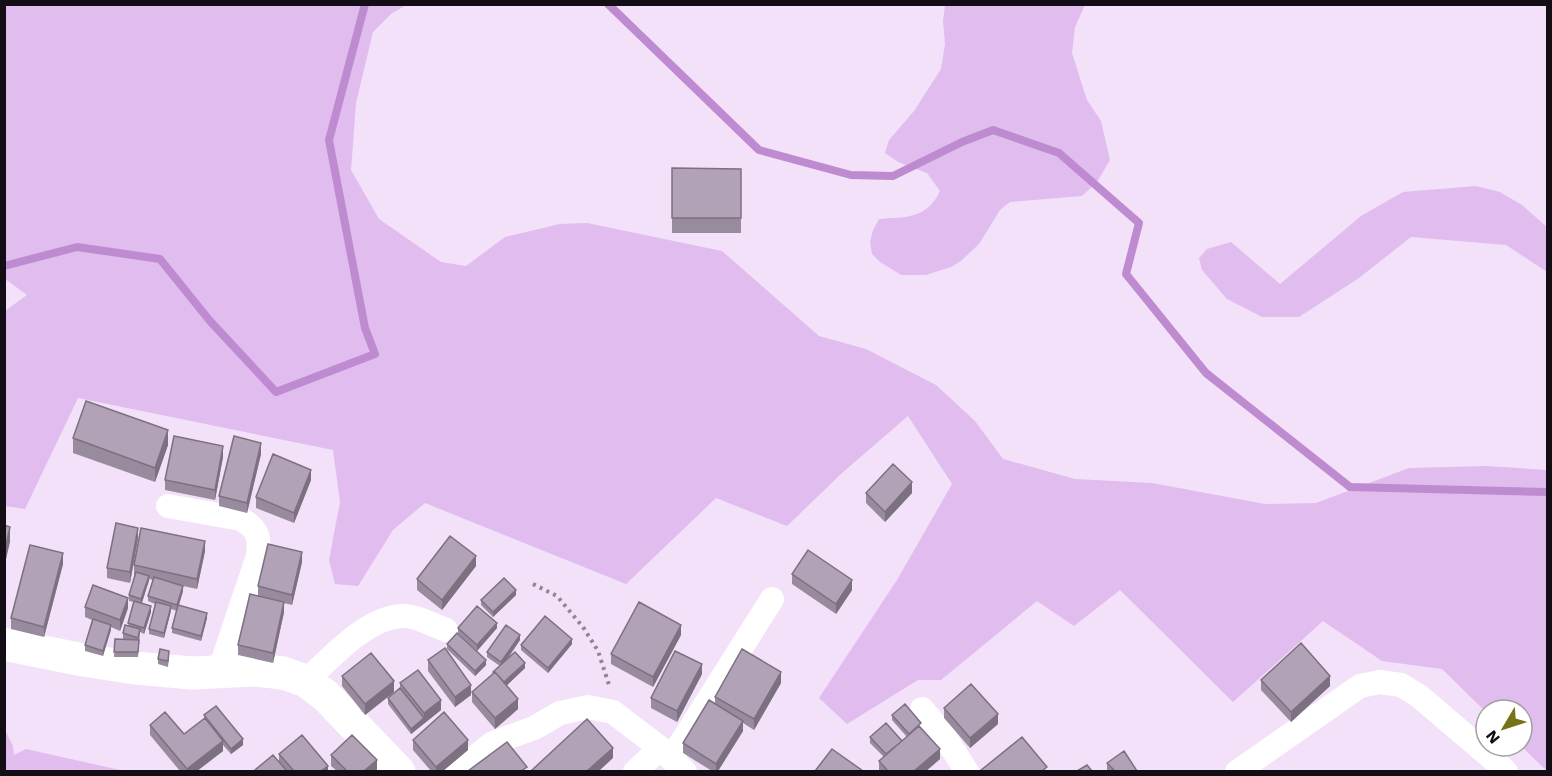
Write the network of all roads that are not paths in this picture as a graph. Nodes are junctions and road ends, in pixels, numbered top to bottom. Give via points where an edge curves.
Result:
1 (168, 506) dead end
2 (772, 599) dead end
3 (446, 630) dead end
4 (4, 644) edge
5 (219, 672) junction
6 (306, 681) junction
7 (922, 709) dead end
8 (672, 760) edge
9 (1494, 768) edge
10 (399, 771) edge
11 (456, 771) edge
12 (635, 771) edge
13 (967, 771) edge
14 (1237, 771) edge

1 - 5 street via 241,519 251,525 260,542
2 - 8 street
3 - 6 street via 409,616 379,621 356,636
4 - 5 street via 135,668
5 - 6 street via 255,670
6 - 10 street via 326,696
7 - 13 street
8 - 11 street via 613,712 588,707 560,713 534,728 493,743
8 - 12 street
9 - 14 street via 1419,696 1401,685 1380,682 1360,686

